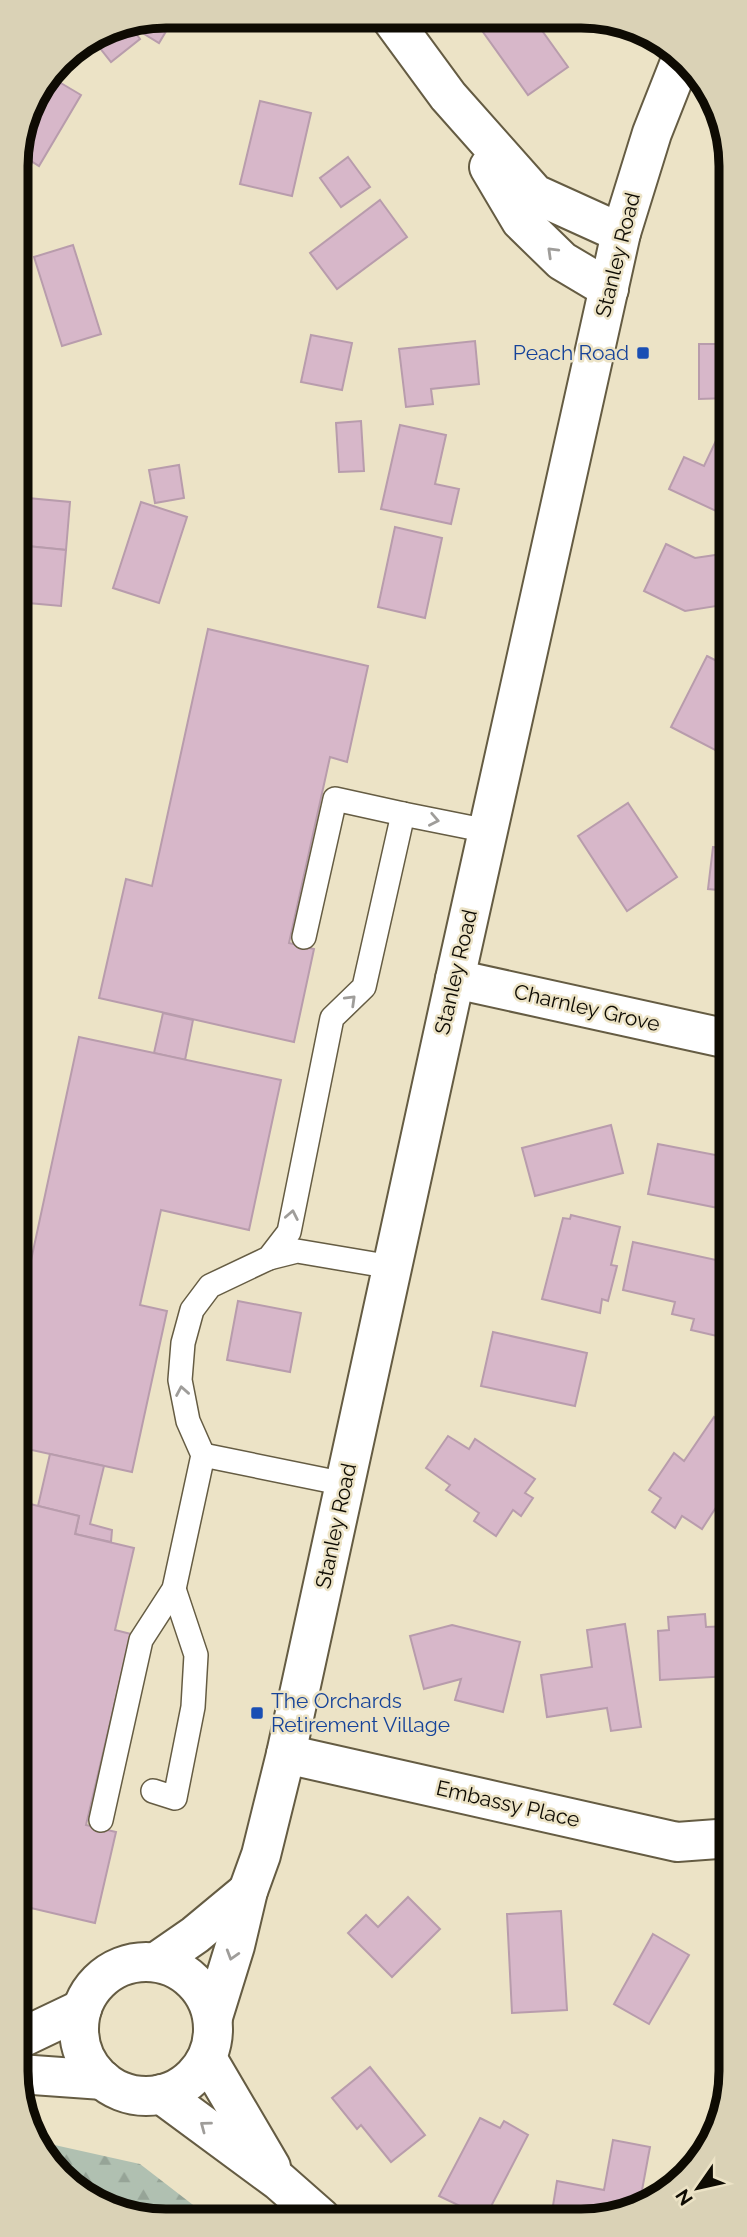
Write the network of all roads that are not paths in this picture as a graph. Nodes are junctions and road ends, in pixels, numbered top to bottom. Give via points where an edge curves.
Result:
1 (398, 28) edge
2 (678, 67) edge
3 (448, 96) junction
4 (621, 233) junction
5 (609, 289) junction
6 (403, 814) junction
7 (488, 831) junction
8 (304, 937) dead end
9 (454, 979) junction
10 (719, 1037) dead end
11 (270, 1258) junction
12 (392, 1266) junction
13 (203, 1455) junction
14 (345, 1484) junction
15 (174, 1589) junction
16 (286, 1754) junction
17 (153, 1791) dead end
18 (101, 1820) dead end
19 (719, 1839) edge
20 (248, 1891) junction
21 (156, 1962) junction
22 (82, 2009) junction
23 (213, 2017) junction
24 (28, 2035) edge
25 (207, 2059) junction
26 (28, 2075) edge
27 (103, 2080) junction
28 (161, 2094) junction
29 (279, 2181) junction
30 (311, 2209) edge

1 - 3 street
2 - 4 street, Stanley Road
3 - 4 street via 535,194
5 -> 3 street via 562,261 521,221
4 - 5 street, Stanley Road
5 - 7 street, Stanley Road
6 -> 7 lane
6 - 8 lane via 335,799
11 -> 6 lane via 289,1232 332,1018 364,987
7 - 9 street, Stanley Road
9 - 10 street, Charnley Grove
9 - 12 street, Stanley Road
11 - 12 lane via 298,1251
13 -> 11 lane via 188,1421 180,1380 192,1310 210,1286
12 - 14 street, Stanley Road
13 - 14 lane
13 - 15 lane
14 - 16 street, Stanley Road
15 - 17 lane via 196,1655 193,1707 176,1798
15 - 18 lane via 141,1640
16 - 19 street, Embassy Place via 677,1842
16 - 20 street, Stanley Road
20 - 21 street
20 -> 23 street, Stanley Road
21 - 22 street via 118,1967 90,1992
21 - 23 street via 182,1972 203,1991
22 - 24 street
22 - 27 street via 79,2035 87,2059
23 - 25 street
25 - 28 street via 196,2075
25 - 29 street
26 - 27 street
27 - 28 street via 141,2096
29 -> 28 street
29 - 30 street

